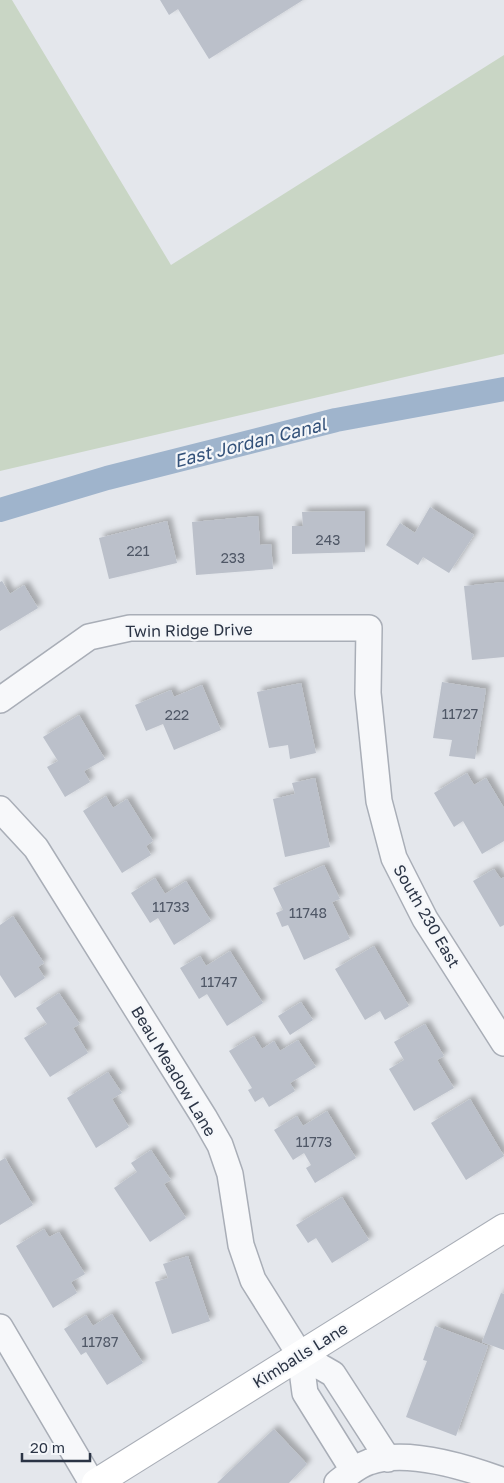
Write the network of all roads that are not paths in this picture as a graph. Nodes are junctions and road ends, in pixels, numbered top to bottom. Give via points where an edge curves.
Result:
1 (369, 628) joint
2 (0, 700) edge
3 (0, 809) edge
4 (504, 1043) edge
5 (504, 1228) edge
6 (0, 1327) edge
7 (300, 1355) junction
8 (362, 1468) edge
9 (504, 1481) edge
10 (92, 1483) edge
11 (96, 1483) edge

1 - 2 street, Twin Ridge Drive via 130,628 89,637
1 - 4 street, South 230 East via 368,693 379,801 394,858 425,918
3 - 7 street, Beau Meadow Lane via 36,848 208,1124 230,1174 241,1245 253,1280
5 - 7 street, Kimballs Lane
6 - 10 street
7 - 8 street via 305,1393
7 - 8 street via 333,1374
7 - 11 street, Kimballs Lane
8 - 9 street via 444,1462

